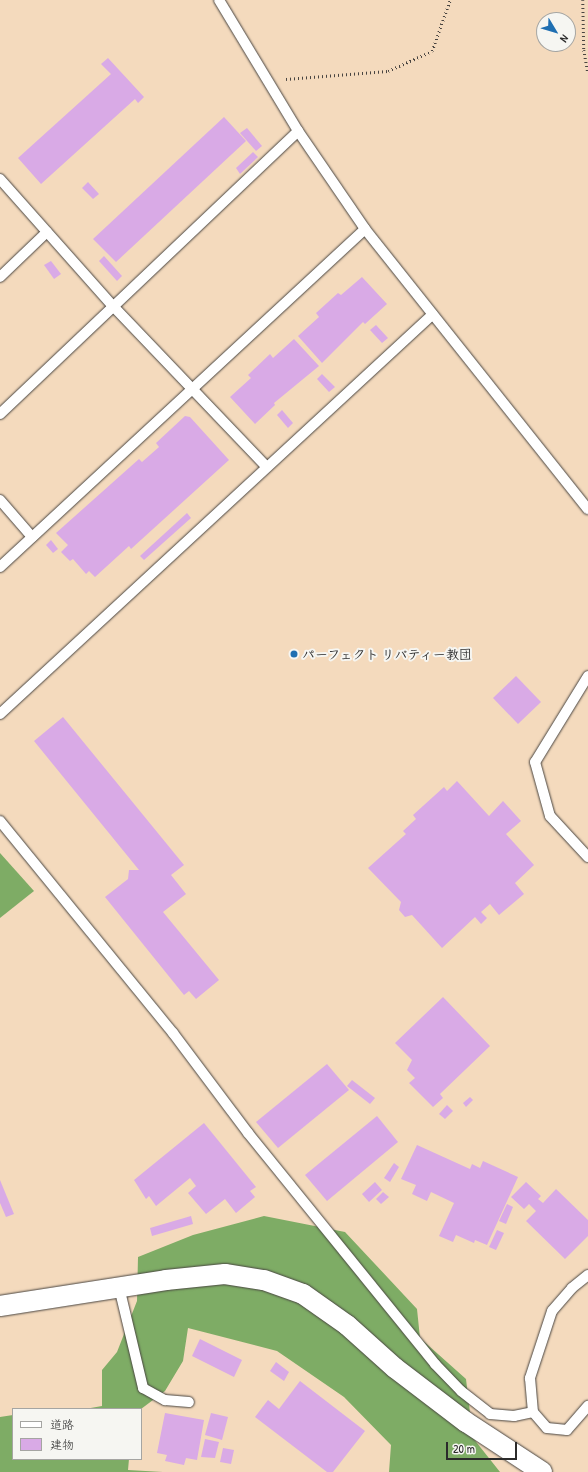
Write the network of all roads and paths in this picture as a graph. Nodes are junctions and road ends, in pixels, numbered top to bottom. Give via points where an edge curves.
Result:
1 (219, 0) edge
2 (450, 0) edge
3 (583, 0) edge
4 (588, 73) edge
5 (268, 81) junction
6 (298, 131) junction
7 (0, 179) edge
8 (365, 229) junction
9 (47, 232) junction
10 (0, 277) edge
11 (112, 305) junction
12 (433, 314) junction
13 (192, 389) junction
14 (0, 414) edge
15 (267, 467) junction
16 (0, 500) edge
17 (588, 509) edge
18 (32, 537) junction
19 (0, 567) edge
20 (588, 676) edge
21 (0, 714) edge
22 (0, 821) edge
23 (588, 857) edge
24 (588, 1275) edge
25 (119, 1287) junction
26 (0, 1306) edge
27 (188, 1402) dead end
28 (588, 1406) edge
29 (533, 1412) junction
30 (542, 1472) edge

1 - 5 lane
2 - 5 path via 432,51 426,54 388,70
3 - 4 path via 584,50
5 - 6 lane
6 - 8 lane
6 - 11 lane
7 - 9 lane
8 - 12 lane
8 - 13 lane
9 - 10 lane
9 - 11 lane
11 - 13 lane
11 - 14 lane
12 - 15 lane
12 - 17 lane
13 - 15 lane
13 - 18 lane
15 - 21 lane
16 - 18 lane
18 - 19 lane
20 - 23 lane via 535,762 550,816
22 - 29 lane via 174,1033 248,1133 435,1364 490,1414 514,1416
24 - 29 lane via 572,1288 552,1311 530,1378
25 - 26 street
25 - 27 lane via 143,1388 165,1400
25 - 30 street via 225,1274 264,1280 303,1294 347,1325 395,1368 466,1422
28 - 29 lane via 566,1430 547,1428

